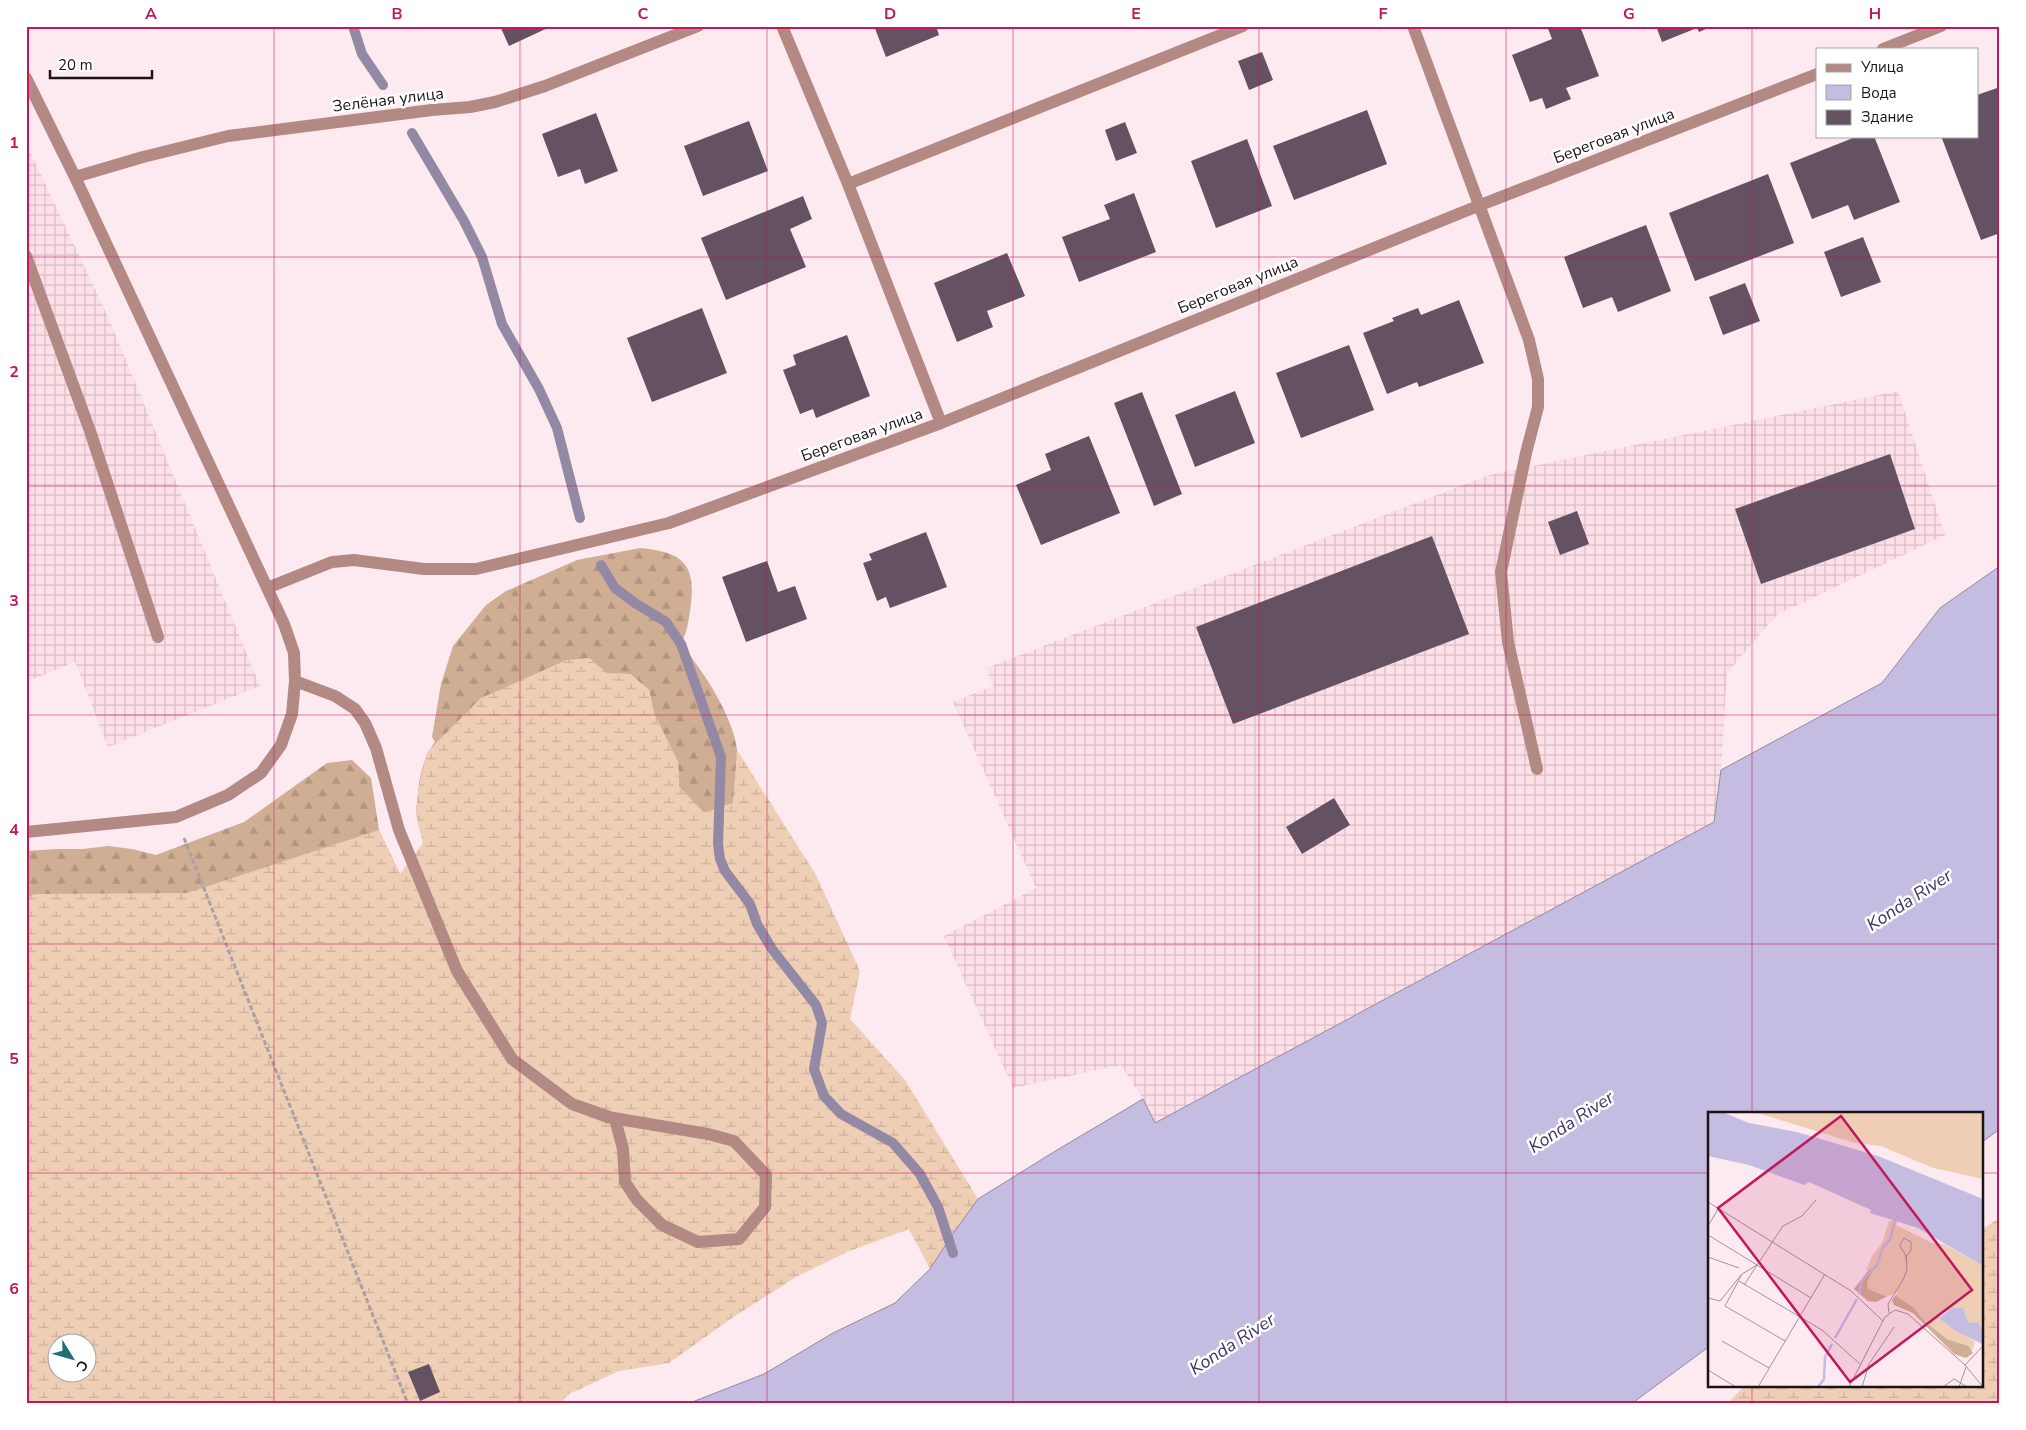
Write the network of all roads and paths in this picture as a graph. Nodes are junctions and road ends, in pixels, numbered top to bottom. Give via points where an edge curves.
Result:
1 (698, 26) edge
2 (782, 26) edge
3 (1243, 26) edge
4 (1413, 26) edge
5 (1940, 26) edge
6 (1885, 48) edge
7 (1816, 74) edge
8 (26, 78) edge
9 (75, 177) junction
10 (848, 184) junction
11 (1478, 206) junction
12 (26, 256) edge
13 (941, 423) junction
14 (267, 588) junction
15 (158, 636) dead end
16 (295, 681) junction
17 (1537, 769) dead end
18 (176, 817) junction
19 (26, 832) edge
20 (615, 1119) junction
21 (408, 1404) edge

1 - 9 street, Зелёная улица via 496,102 228,136
2 - 10 street
3 - 10 street
4 - 11 street
5 - 6 street
7 - 11 street, Береговая улица
8 - 9 street
9 - 14 street
10 - 13 street
11 - 13 street, Береговая улица
11 - 17 street via 1529,340 1538,379 1538,407 1501,572 1508,642
12 - 15 street via 90,431
13 - 14 street, Береговая улица via 669,523 476,569 424,569 354,560 332,562
14 - 16 street via 294,653
16 - 18 street via 292,714 281,745 260,773 228,795
16 - 20 street via 335,696 354,708 365,723 376,748 399,830 457,971 512,1059 572,1104
18 - 19 street
18 - 21 path
20 - 20 street via 623,1149 625,1182 636,1200 662,1225 698,1242 738,1239 765,1207 766,1175 734,1141

